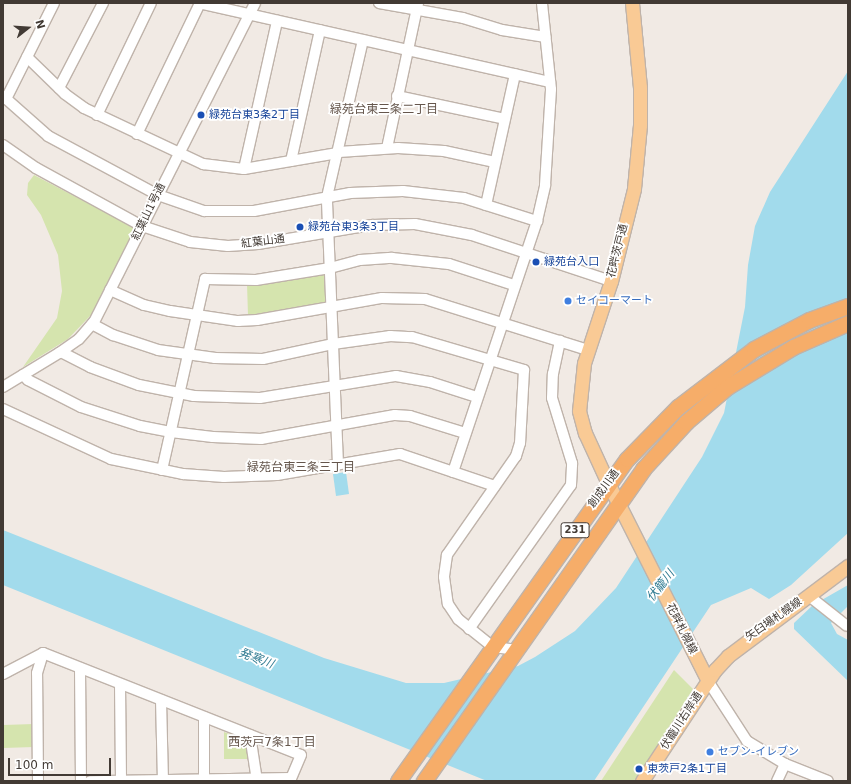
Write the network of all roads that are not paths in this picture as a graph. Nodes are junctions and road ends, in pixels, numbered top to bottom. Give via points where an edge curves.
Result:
1 (54, 3) edge
2 (103, 3) edge
3 (151, 3) edge
4 (199, 3) edge
5 (255, 3) edge
6 (379, 3) edge
7 (542, 3) edge
8 (632, 3) edge
9 (418, 6) edge
10 (250, 15) junction
11 (277, 21) junction
12 (320, 30) junction
13 (545, 38) junction
14 (363, 40) junction
15 (407, 50) junction
16 (27, 57) junction
17 (515, 74) junction
18 (550, 82) junction
19 (59, 88) junction
20 (398, 96) junction
21 (4, 97) edge
22 (97, 114) junction
23 (505, 119) junction
24 (137, 134) junction
25 (3, 145) edge
26 (387, 148) junction
27 (338, 153) junction
28 (178, 154) junction
29 (292, 161) junction
30 (495, 162) junction
31 (244, 169) junction
32 (158, 194) junction
33 (327, 197) junction
34 (486, 205) junction
35 (537, 221) junction
36 (142, 226) junction
37 (329, 232) junction
38 (525, 253) junction
39 (330, 268) junction
40 (611, 282) junction
41 (514, 285) junction
42 (110, 290) junction
43 (332, 305) junction
44 (848, 306) edge
45 (197, 317) junction
46 (502, 322) junction
47 (848, 323) edge
48 (92, 324) junction
49 (560, 341) junction
50 (333, 344) junction
51 (588, 350) junction
52 (61, 352) junction
53 (188, 354) junction
54 (489, 359) junction
55 (23, 375) junction
56 (334, 384) junction
57 (3, 387) edge
58 (178, 394) junction
59 (477, 397) junction
60 (3, 409) edge
61 (336, 424) junction
62 (171, 432) junction
63 (465, 433) junction
64 (338, 464) junction
65 (162, 470) junction
66 (453, 472) junction
67 (608, 484) junction
68 (495, 486) junction
69 (618, 504) junction
70 (633, 533) joint
71 (848, 566) edge
72 (812, 598) junction
73 (844, 624) edge
74 (468, 629) junction
75 (493, 647) junction
76 (515, 651) junction
77 (43, 653) junction
78 (80, 668) junction
79 (3, 674) edge
80 (708, 681) junction
81 (120, 684) junction
82 (161, 700) junction
83 (204, 716) junction
84 (250, 735) junction
85 (785, 764) junction
86 (204, 779) junction
87 (426, 779) edge
88 (121, 780) edge
89 (163, 780) junction
90 (257, 780) edge
91 (38, 781) edge
92 (81, 781) edge
93 (90, 781) edge
94 (398, 781) edge
95 (642, 781) edge
96 (777, 781) edge
97 (828, 781) edge

1 - 16 street
2 - 19 street
3 - 22 street
4 - 10 street
4 - 24 street
5 - 10 street, 紅葉山1号通
6 - 9 street
7 - 13 street
8 - 40 main road, 花畔茨戸通 via 639,67 640,124 634,189
9 - 13 street
9 - 15 street
10 - 11 street
10 - 28 street, 紅葉山1号通
11 - 12 street
11 - 31 street
12 - 14 street
12 - 29 street
13 - 18 street
14 - 15 street
14 - 27 street
15 - 17 street
15 - 20 street
16 - 19 street
16 - 21 street
17 - 18 street
17 - 23 street
18 - 35 street via 549,152
19 - 22 street via 84,108
20 - 23 street
20 - 26 street
21 - 32 street via 48,136
22 - 24 street
23 - 30 street
24 - 28 street
25 - 36 street, 紅葉山通 via 36,168
26 - 27 street
26 - 30 street via 444,151
27 - 29 street
27 - 33 street
28 - 31 street via 202,164
28 - 32 street, 紅葉山1号通
29 - 31 street
30 - 34 street
32 - 33 street via 184,206 227,213 254,212
32 - 36 street, 紅葉山1号通
33 - 34 street via 376,191 403,191 464,198
33 - 37 street
34 - 35 street
35 - 38 street
36 - 37 street, 紅葉山通 via 190,242 228,246
36 - 42 street, 紅葉山1号通
37 - 38 street, 紅葉山通 via 415,224 472,235
37 - 39 street
38 - 40 street, 紅葉山通
38 - 41 street
39 - 41 street via 360,260 418,260 449,264
39 - 43 street
39 - 45 street via 256,280 205,279
40 - 51 main road, 花畔茨戸通
41 - 46 street
42 - 45 street via 144,305
42 - 48 street, 紅葉山1号通
43 - 45 street via 257,320
43 - 46 street via 400,296 425,299
43 - 50 street
44 - 67 highway, 創成川通 / 231 via 809,320 754,349 678,407 627,459
45 - 53 street
46 - 49 street
46 - 54 street
47 - 69 highway, 創成川通 / 231 via 792,347 727,386 686,422 643,469
48 - 52 street, 紅葉山1号通 via 79,339
48 - 53 street via 134,343
49 - 51 street
49 - 74 street via 553,374 552,398 572,463 571,485
50 - 53 street via 264,359 215,358
50 - 54 street via 390,336 412,337
50 - 56 street
51 - 67 main road, 花畔茨戸通 via 580,387 579,411 585,433
52 - 55 street, 紅葉山1号通
52 - 58 street via 117,377
53 - 58 street
54 - 59 street
54 - 68 street via 524,370 520,443 516,456
55 - 57 street, 紅葉山1号通
55 - 62 street via 28,380 82,407 140,426
56 - 58 street via 260,398 215,398
56 - 59 street via 396,376 415,377
56 - 61 street
58 - 62 street
59 - 63 street
60 - 65 street via 111,458
61 - 62 street via 261,438 213,437
61 - 63 street via 380,417 410,416
61 - 64 street
62 - 65 street
63 - 66 street
64 - 65 street via 277,475 224,476
64 - 66 street via 400,454
66 - 68 street
67 - 69 main road, 花畔茨戸通
67 - 75 highway, 創成川通 / 231
68 - 74 street via 447,556 444,577 448,604
69 - 70 main road, 花畔茨戸通
69 - 76 highway, 創成川通 / 231
70 - 80 main road, 花畔札幌線
71 - 72 main road, 矢臼場札幌線
72 - 73 street
72 - 80 main road, 矢臼場札幌線 via 741,644
74 - 75 street
75 - 76 street
75 - 94 highway, 創成川通 / 231
76 - 87 highway, 創成川通 / 231
77 - 78 street
77 - 79 street
77 - 91 street via 37,673
78 - 81 street
78 - 92 street
80 - 85 street via 747,742
80 - 95 main road, 伏籠川右岸通
81 - 82 street
81 - 88 street
82 - 83 street
82 - 89 street
83 - 84 street
83 - 86 street
84 - 90 street
84 - 90 street via 301,755 291,778
85 - 96 street
85 - 97 street
86 - 89 street
86 - 90 street
88 - 89 street
88 - 93 street

